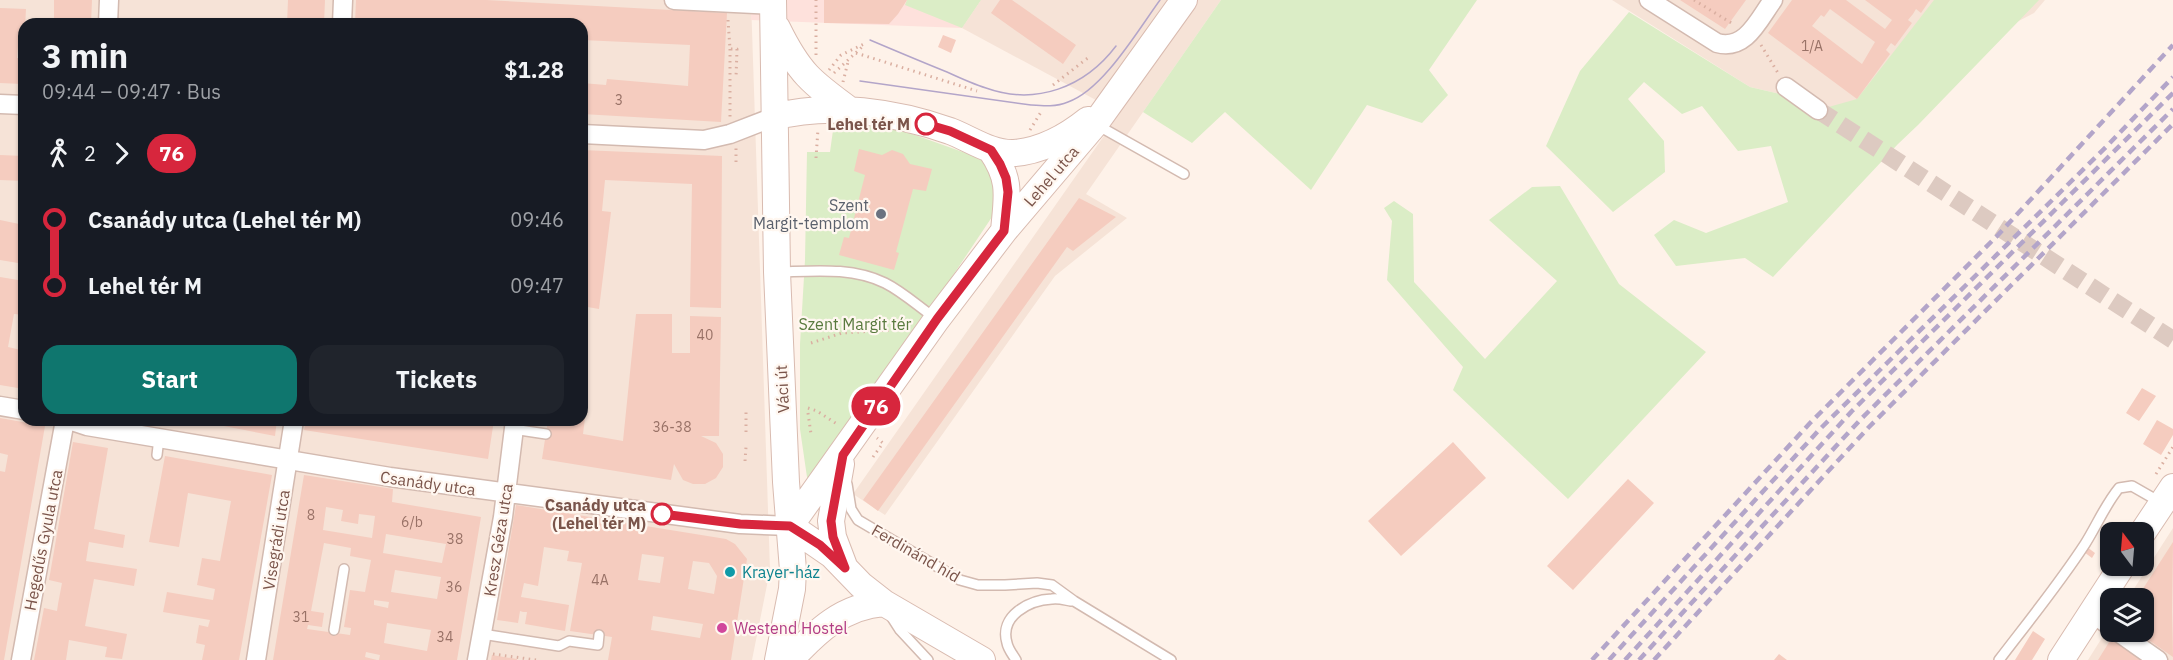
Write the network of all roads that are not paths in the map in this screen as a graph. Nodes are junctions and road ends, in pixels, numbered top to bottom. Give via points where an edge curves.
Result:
1 (110, 0) edge
2 (343, 0) edge
3 (674, 0) edge
4 (1184, 0) edge
5 (1649, 0) edge
6 (1773, 0) edge
7 (773, 8) edge
8 (108, 18) edge
9 (342, 18) edge
10 (1786, 87) road end
11 (1114, 99) junction
12 (846, 100) junction
13 (0, 104) edge
14 (18, 105) edge
15 (1818, 110) tunnel mouth
16 (774, 117) junction
17 (1095, 124) junction
18 (588, 134) edge
19 (991, 150) junction
20 (1184, 174) dead end
21 (1004, 231) junction
22 (777, 272) junction
23 (937, 319) junction
24 (0, 406) edge
25 (18, 410) edge
26 (66, 426) edge
27 (87, 426) edge
28 (293, 426) edge
29 (514, 426) edge
30 (518, 426) edge
31 (546, 434) dead end
32 (848, 447) junction
33 (289, 461) junction
34 (506, 492) junction
35 (2168, 495) edge
36 (2150, 522) edge
37 (790, 526) junction
38 (845, 568) junction
39 (345, 569) dead end
40 (1074, 601) junction
41 (884, 603) junction
42 (2100, 620) edge
43 (334, 630) dead end
44 (599, 635) dead end
45 (2132, 642) edge
46 (480, 648) edge
47 (21, 660) edge
48 (256, 660) edge
49 (778, 660) edge
50 (790, 660) edge
51 (928, 660) edge
52 (982, 660) edge
53 (1016, 660) edge
54 (1171, 660) edge
55 (1999, 660) edge
56 (2061, 660) edge
57 (2158, 660) edge

1 - 8 street
2 - 9 street
3 - 7 street
4 - 11 main road, Lehel utca
5 - 6 street via 1717,44 1729,45 1743,41
7 - 12 main road via 791,57 805,75
7 - 16 main road, Váci út
10 - 15 street
11 - 17 main road, Lehel utca
11 - 19 main road via 1079,127 1049,143 1012,153
12 - 16 main road
12 - 19 main road via 950,131
13 - 14 street
16 - 18 street via 704,140
16 - 22 main road, Váci út
17 - 20 lane
17 - 21 main road, Lehel utca
19 - 21 main road via 1006,178
21 - 23 main road, Lehel utca
22 - 23 lane via 840,271 870,277 887,284
22 - 37 main road, Váci út
23 - 32 main road, Lehel utca
24 - 25 street
26 - 47 street, Hegedűs Gyula utca
27 - 33 street, Csanády utca via 158,447
28 - 33 street, Visegrádi utca
29 - 34 street, Kresz Géza utca
30 - 31 lane
32 - 37 main road, Lehel utca
32 - 38 main road via 831,521
32 - 40 lane, Ferdinánd híd via 849,499 858,520 960,580 978,585 1052,585
33 - 34 street, Csanády utca
33 - 48 street, Visegrádi utca
34 - 37 street, Csanády utca via 740,524
34 - 46 street, Kresz Géza utca
35 - 36 main road
35 - 55 lane via 2132,486 2119,488 2087,542
37 - 38 main road via 820,545
37 - 49 main road, Váci út via 792,589
38 - 41 main road
39 - 43 lane
40 - 53 lane via 1037,601 1023,606 1010,619 1007,643
40 - 54 lane, Ferdinánd híd
41 - 50 main road via 861,606 836,617
41 - 51 lane via 900,630
41 - 52 main road
42 - 56 main road
44 - 46 lane via 598,645 575,637 559,646
45 - 57 street

